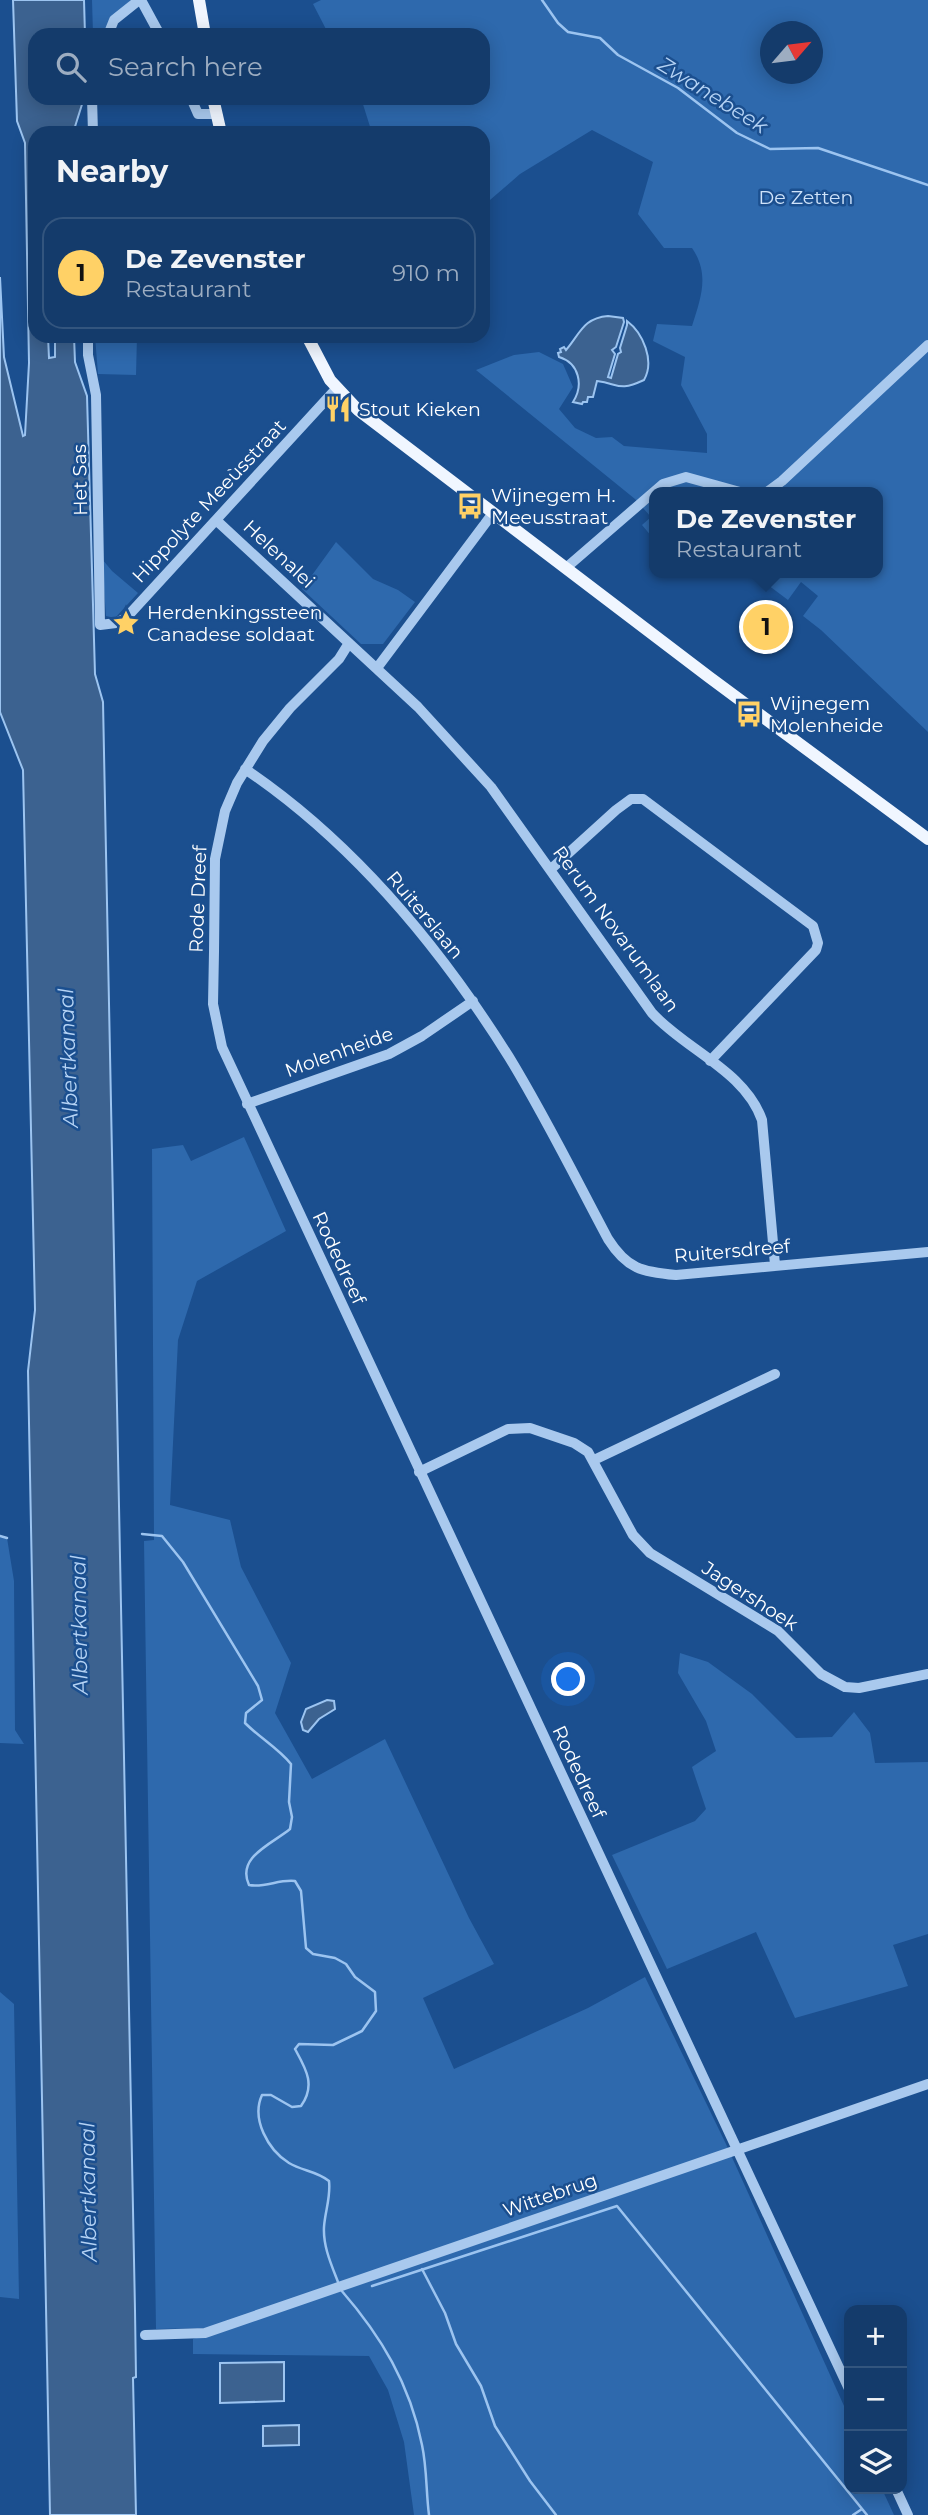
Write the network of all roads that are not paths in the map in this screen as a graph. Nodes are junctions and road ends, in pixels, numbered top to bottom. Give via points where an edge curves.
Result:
1 (140, 0) edge
2 (199, 0) edge
3 (111, 28) edge
4 (156, 28) edge
5 (204, 28) edge
6 (92, 105) edge
7 (194, 105) edge
8 (214, 105) edge
9 (216, 114) junction
10 (93, 126) edge
11 (219, 126) edge
12 (88, 343) edge
13 (310, 343) edge
14 (928, 345) edge
15 (336, 389) junction
16 (661, 487) edge
17 (722, 487) edge
18 (773, 487) edge
19 (649, 497) edge
20 (493, 513) junction
21 (216, 520) junction
22 (567, 567) junction
23 (100, 625) joint
24 (352, 646) junction
25 (375, 666) junction
26 (245, 769) junction
27 (927, 841) edge
28 (551, 869) junction
29 (473, 1001) junction
30 (710, 1061) junction
31 (247, 1104) junction
32 (542, 1116) joint
33 (260, 1130) joint
34 (928, 1252) edge
35 (775, 1265) junction
36 (775, 1374) dead end
37 (594, 1461) junction
38 (419, 1472) junction
39 (928, 1674) edge
40 (928, 2084) edge
41 (737, 2149) junction
42 (145, 2335) dead end
43 (844, 2378) edge
44 (898, 2494) edge
45 (908, 2515) edge

1 - 3 street via 114,20
1 - 4 street
2 - 5 main road
6 - 10 street
7 - 9 street via 198,114
8 - 9 main road
9 - 11 main road
12 - 23 street, Het Sas via 96,395
13 - 15 main road
14 - 18 street
15 - 20 main road
15 - 21 street, Hippolyte Meeùsstraat
16 - 17 street via 686,477
19 - 22 street
20 - 22 main road
20 - 25 street
21 - 23 street, Hippolyte Meeùsstraat via 126,618
21 - 24 street, Helenalei
22 - 27 main road
24 - 25 street, Rerum Novarumlaan
24 - 26 street, Rode Dreef via 276,725
25 - 28 street, Rerum Novarumlaan via 491,787
26 - 29 street, Ruiterslaan via 359,865
26 - 31 street, Rode Dreef via 225,811 215,859 214,1004 222,1047
28 - 30 street, Rerum Novarumlaan via 652,1013
28 - 30 street via 616,810 631,799 643,799 813,926 816,950
29 - 31 street, Molenheide via 389,1054
29 - 32 street, Ruiterslaan
30 - 35 street, Rerum Novarumlaan via 748,1093 762,1120
31 - 33 street, Rode Dreef
32 - 35 street, Ruitersdreef via 608,1239 629,1264 642,1271 676,1275
33 - 38 street, Rodedreef
34 - 35 street, Ruitersdreef
36 - 37 street
37 - 38 street, Jagershoek via 574,1443 517,1427
37 - 39 street, Jagershoek via 623,1520 650,1553 778,1630 830,1680 859,1688
38 - 41 street, Rodedreef
40 - 41 street, Wittebrug
41 - 42 street, Wittebrug via 205,2333
41 - 43 street, Rodedreef
44 - 45 street

